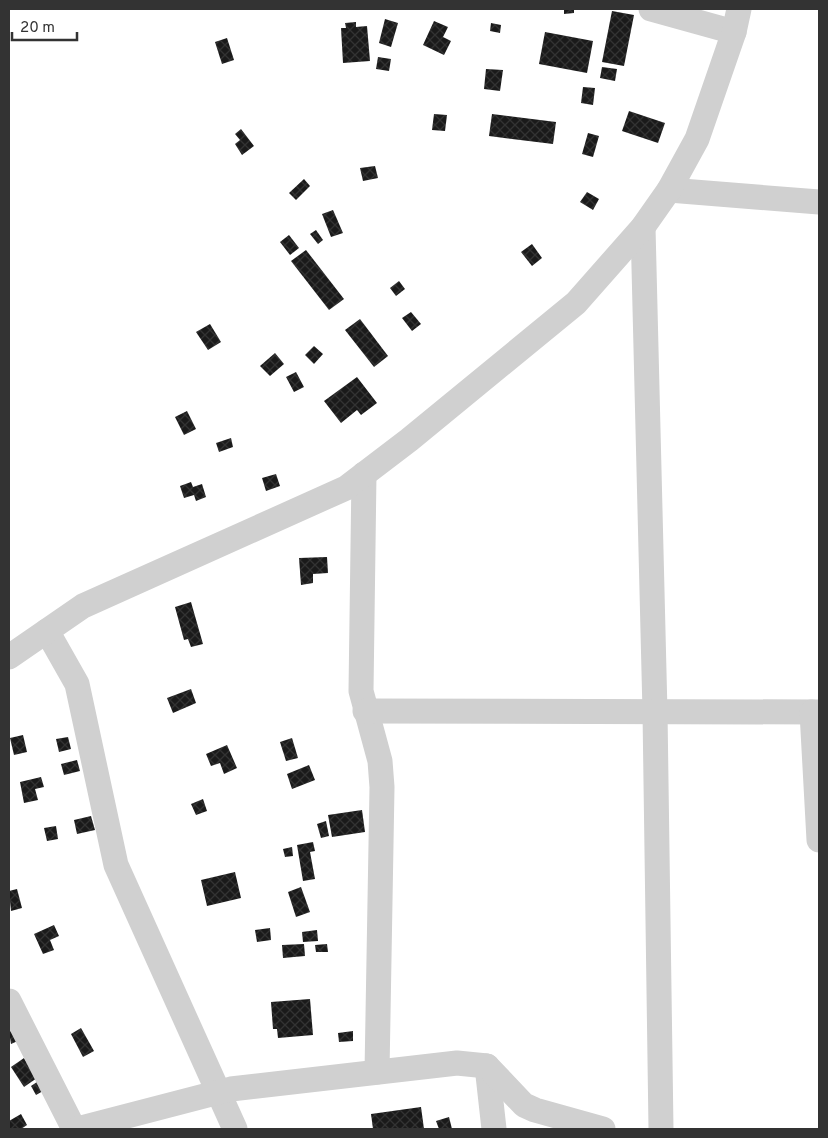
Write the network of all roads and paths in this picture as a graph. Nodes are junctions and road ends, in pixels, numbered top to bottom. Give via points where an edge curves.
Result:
1 (651, 9) edge
2 (736, 20) edge
3 (669, 190) junction
4 (819, 202) edge
5 (644, 227) junction
6 (364, 474) junction
7 (47, 631) junction
8 (9, 657) edge
9 (365, 711) junction
10 (655, 712) junction
11 (816, 712) edge
12 (819, 840) edge
13 (9, 1001) edge
14 (488, 1066) junction
15 (377, 1072) junction
16 (217, 1092) junction
17 (75, 1129) edge
18 (235, 1129) edge
19 (494, 1129) edge
20 (602, 1129) edge
21 (661, 1129) edge

1 - 2 street
2 - 3 street via 697,139
3 - 4 street
3 - 5 street
5 - 6 street via 576,303
5 - 10 street
6 - 7 street via 346,488 83,606
6 - 9 street via 361,691
7 - 8 street
7 - 16 street via 77,684 116,865
9 - 10 street
9 - 15 street via 380,761 382,787
10 - 11 street
10 - 21 street
11 - 12 street
13 - 17 street
14 - 15 street via 457,1063
14 - 19 street
14 - 20 street via 524,1104
15 - 16 street
16 - 17 street
16 - 18 street

